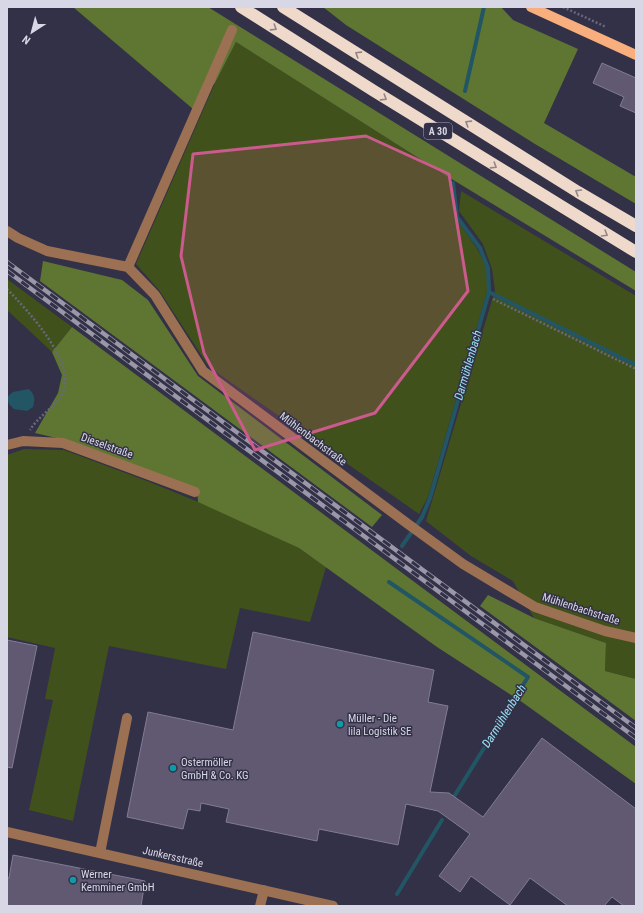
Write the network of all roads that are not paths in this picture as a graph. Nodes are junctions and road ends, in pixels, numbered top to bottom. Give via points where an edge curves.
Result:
1 (241, 7) edge
2 (283, 7) edge
3 (531, 7) edge
4 (232, 30) dead end
5 (636, 55) edge
6 (636, 226) edge
7 (7, 230) edge
8 (636, 252) edge
9 (128, 267) junction
10 (7, 444) edge
11 (195, 492) dead end
12 (636, 638) edge
13 (127, 718) dead end
14 (7, 832) edge
15 (100, 853) junction
16 (264, 890) junction
17 (260, 906) edge
18 (333, 906) edge

1 -> 8 highway, A 30 via 400,108
6 -> 2 highway, A 30
3 - 5 main road
4 - 9 street
7 - 9 street via 47,251
9 - 12 street, Mühlenbachstraße via 155,295 203,371 422,535 463,564 535,607 605,632
10 - 11 street, Dieselstraße via 23,441 63,443
13 - 15 street
14 - 15 street, Junkersstraße
15 - 16 street, Junkersstraße
16 - 17 street
16 - 18 street, Junkersstraße

